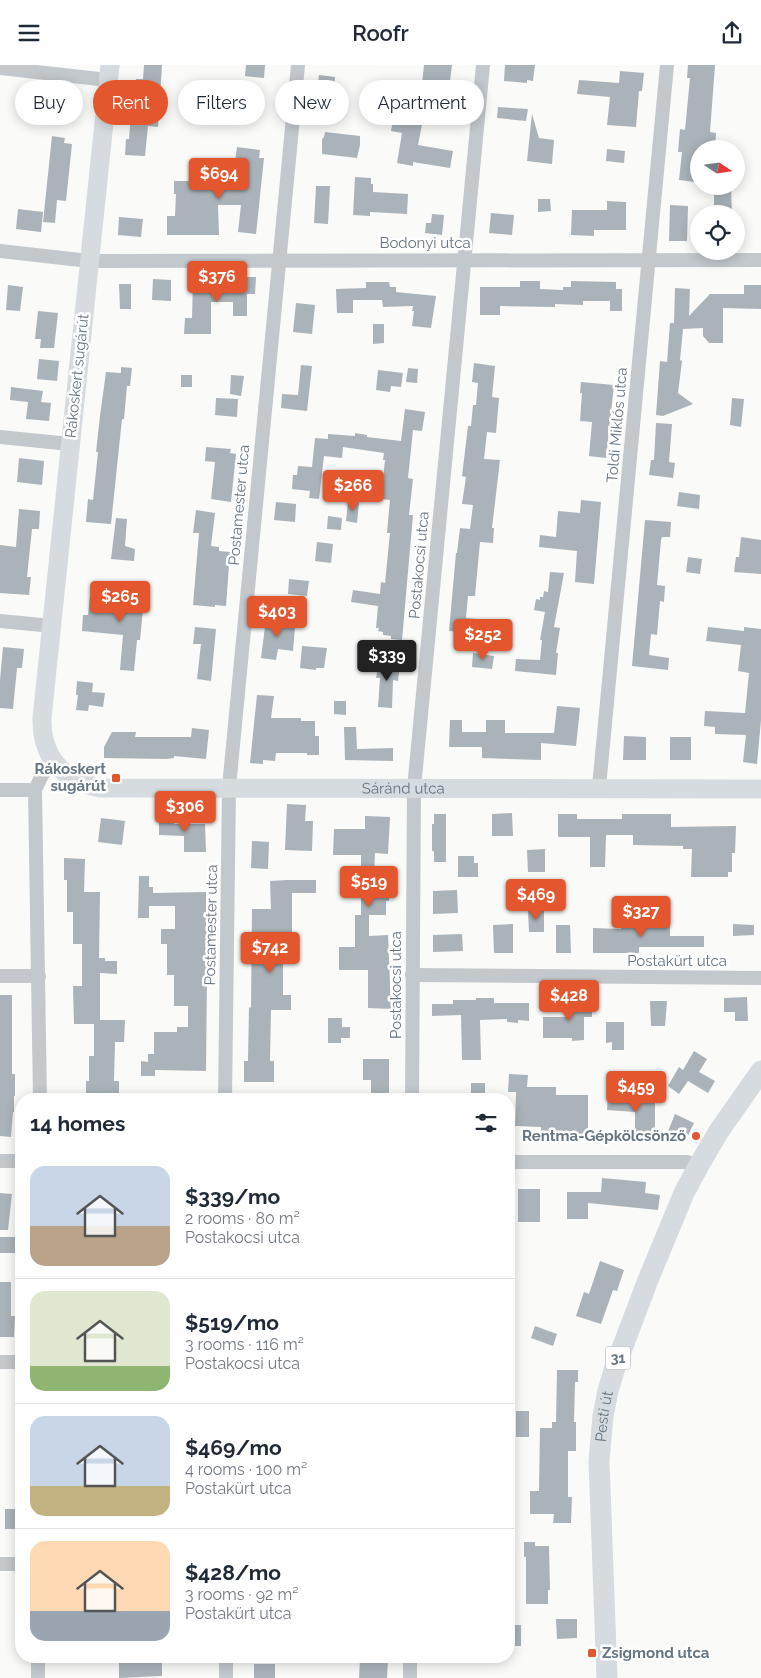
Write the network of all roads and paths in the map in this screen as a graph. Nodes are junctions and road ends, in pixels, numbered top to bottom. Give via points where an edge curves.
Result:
1 (298, 65) edge
2 (483, 65) edge
3 (668, 65) edge
4 (0, 68) edge
5 (109, 72) edge
6 (0, 251) edge
7 (279, 259) junction
8 (464, 259) junction
9 (649, 260) junction
10 (761, 260) edge
11 (90, 261) junction
12 (0, 437) edge
13 (70, 444) junction
14 (0, 621) edge
15 (52, 626) junction
16 (54, 762) junction
17 (229, 787) junction
18 (598, 787) junction
19 (414, 788) junction
20 (761, 789) edge
21 (0, 790) edge
22 (35, 790) junction
23 (412, 975) junction
24 (0, 976) edge
25 (40, 976) junction
26 (761, 978) edge
27 (761, 1071) edge
28 (40, 1093) edge
29 (225, 1093) edge
30 (412, 1093) edge
31 (0, 1161) edge
32 (15, 1161) edge
33 (515, 1162) edge
34 (698, 1165) junction
35 (0, 1362) edge
36 (15, 1362) edge
37 (0, 1564) edge
38 (15, 1565) edge
39 (38, 1663) edge
40 (226, 1663) edge
41 (410, 1663) edge
42 (38, 1678) edge
43 (226, 1678) edge
44 (410, 1678) edge
45 (607, 1678) edge

1 - 7 street, Postamester utca
2 - 8 street, Postakocsi utca
3 - 9 street, Toldi Miklós utca
4 - 5 street
5 - 11 street, Rákoskert sugárút
6 - 11 street, Bodonyi utca
7 - 8 street, Bodonyi utca
7 - 11 street, Bodonyi utca
7 - 17 street, Postamester utca
8 - 9 street, Bodonyi utca
8 - 19 street, Postakocsi utca
9 - 10 street, Bodonyi utca
9 - 18 street, Toldi Miklós utca
11 - 13 street, Rákoskert sugárút
12 - 13 street
13 - 15 street, Rákoskert sugárút
14 - 15 street
15 - 16 street, Rákoskert sugárút via 42,729 48,753
16 - 17 street, Sáránd utca via 75,781 100,788
16 - 22 street via 42,775
17 - 19 street, Sáránd utca
17 - 29 street, Postamester utca
18 - 19 street, Sáránd utca
18 - 20 street, Sáránd utca
19 - 23 street, Postakocsi utca
21 - 22 street
22 - 25 street
23 - 26 street, Postakürt utca
23 - 30 street, Postakocsi utca
24 - 25 street
25 - 28 street
27 - 34 main road, Pesti út / 31
31 - 32 street
33 - 34 street via 687,1162
34 - 45 main road, Pesti út / 31 via 648,1280 615,1367 603,1416 599,1461
35 - 36 street
37 - 38 street
39 - 42 street
40 - 43 street
41 - 44 street

